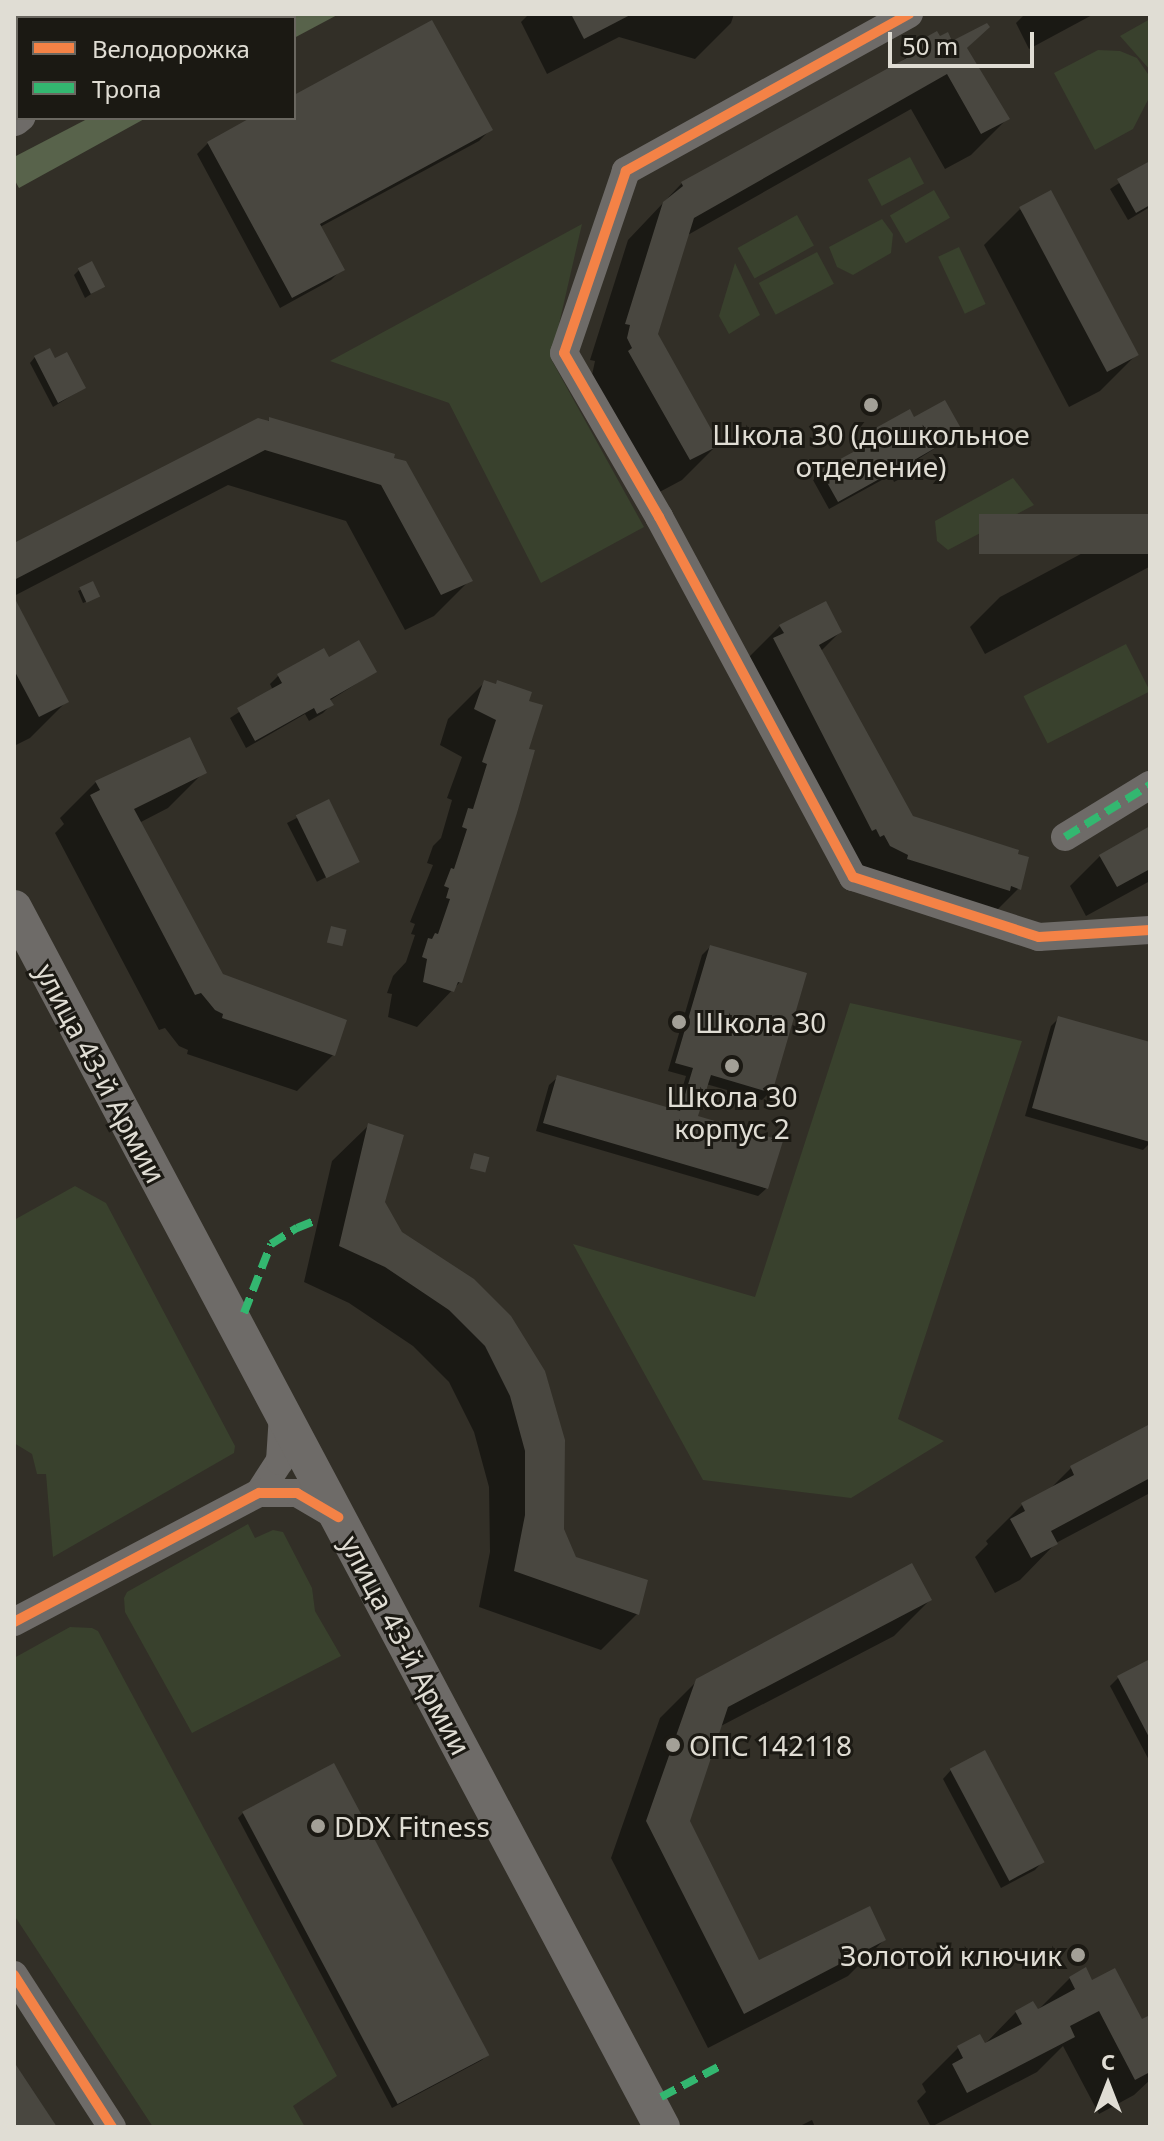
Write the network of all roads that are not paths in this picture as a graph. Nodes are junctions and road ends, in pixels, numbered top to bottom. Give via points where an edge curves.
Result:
1 (909, 14) edge
2 (1150, 785) edge
3 (1065, 837) dead end
4 (14, 908) edge
5 (1150, 930) edge
6 (283, 1415) junction
7 (259, 1493) junction
8 (338, 1517) junction
9 (14, 1622) edge
10 (14, 1975) edge
11 (112, 2127) edge
12 (662, 2127) edge

1 - 5 street via 626,171 564,353 853,877 1039,937
2 - 3 street
4 - 6 main road, улица 43-й Армии
6 - 7 street via 280,1461
6 - 8 main road, улица 43-й Армии
7 - 8 street via 297,1493
7 - 9 street
8 - 12 main road, улица 43-й Армии
10 - 11 street

